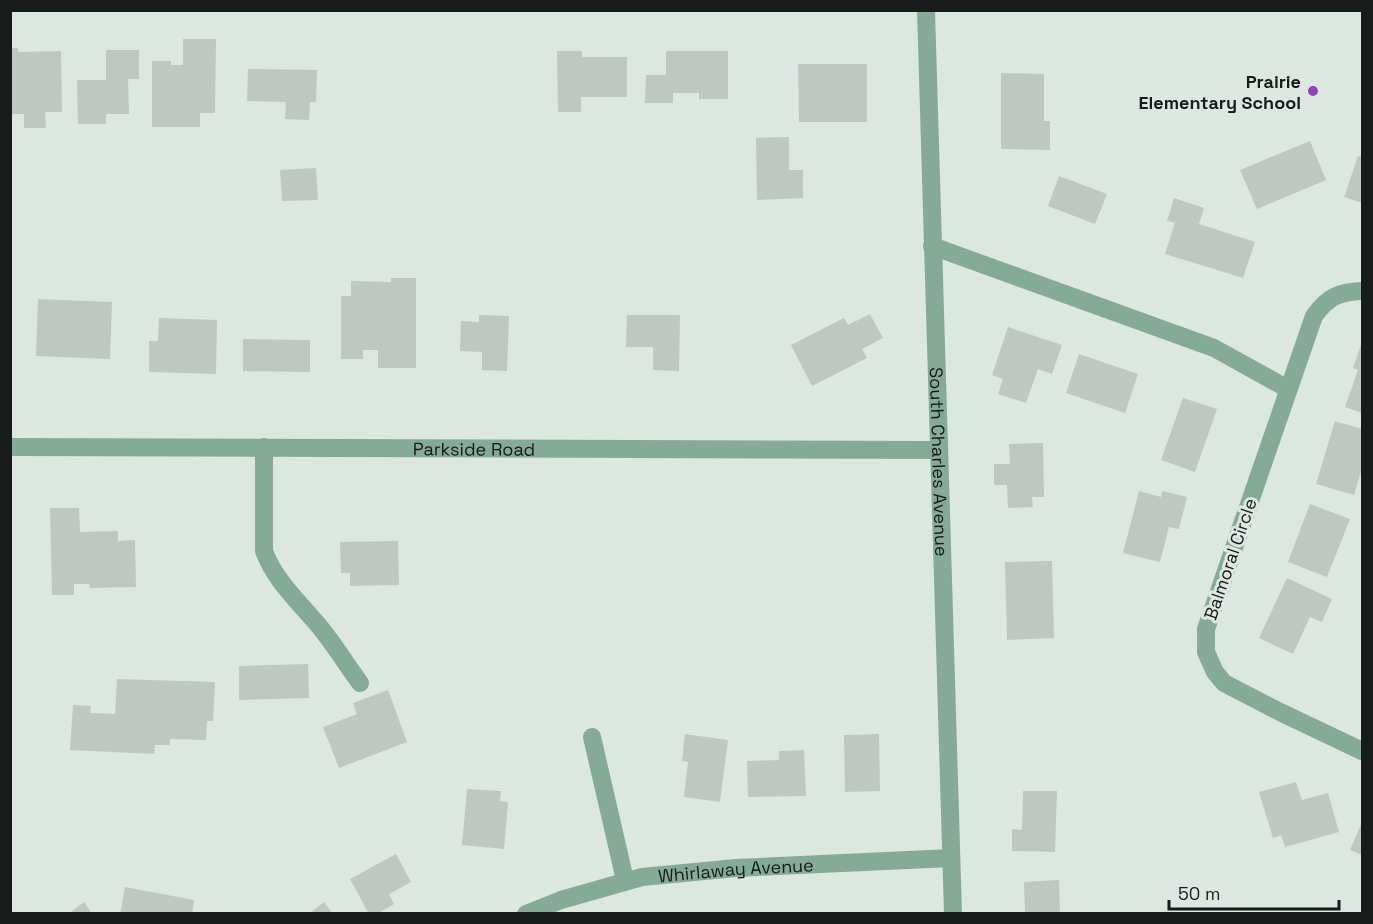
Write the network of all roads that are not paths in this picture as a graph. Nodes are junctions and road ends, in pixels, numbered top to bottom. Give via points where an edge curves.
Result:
1 (926, 10) edge
2 (932, 246) junction
3 (1362, 291) edge
4 (1288, 389) junction
5 (10, 447) edge
6 (264, 447) junction
7 (938, 450) junction
8 (360, 683) dead end
9 (592, 737) dead end
10 (1362, 751) edge
11 (951, 858) junction
12 (625, 880) junction
13 (526, 914) edge
14 (953, 914) edge

1 - 2 street, South Charles Avenue
2 - 4 street via 1214,348
2 - 7 street, South Charles Avenue
3 - 4 street, Balmoral Circle via 1332,297 1321,306
4 - 10 street, Balmoral Circle via 1206,629 1206,652 1224,683
5 - 6 street, Parkside Road
6 - 7 street, Parkside Road
6 - 8 street via 264,551 270,567
7 - 11 street, South Charles Avenue
9 - 12 street
11 - 12 street, Whirlaway Avenue via 736,868
11 - 14 street, South Charles Avenue
12 - 13 street, Whirlaway Avenue

